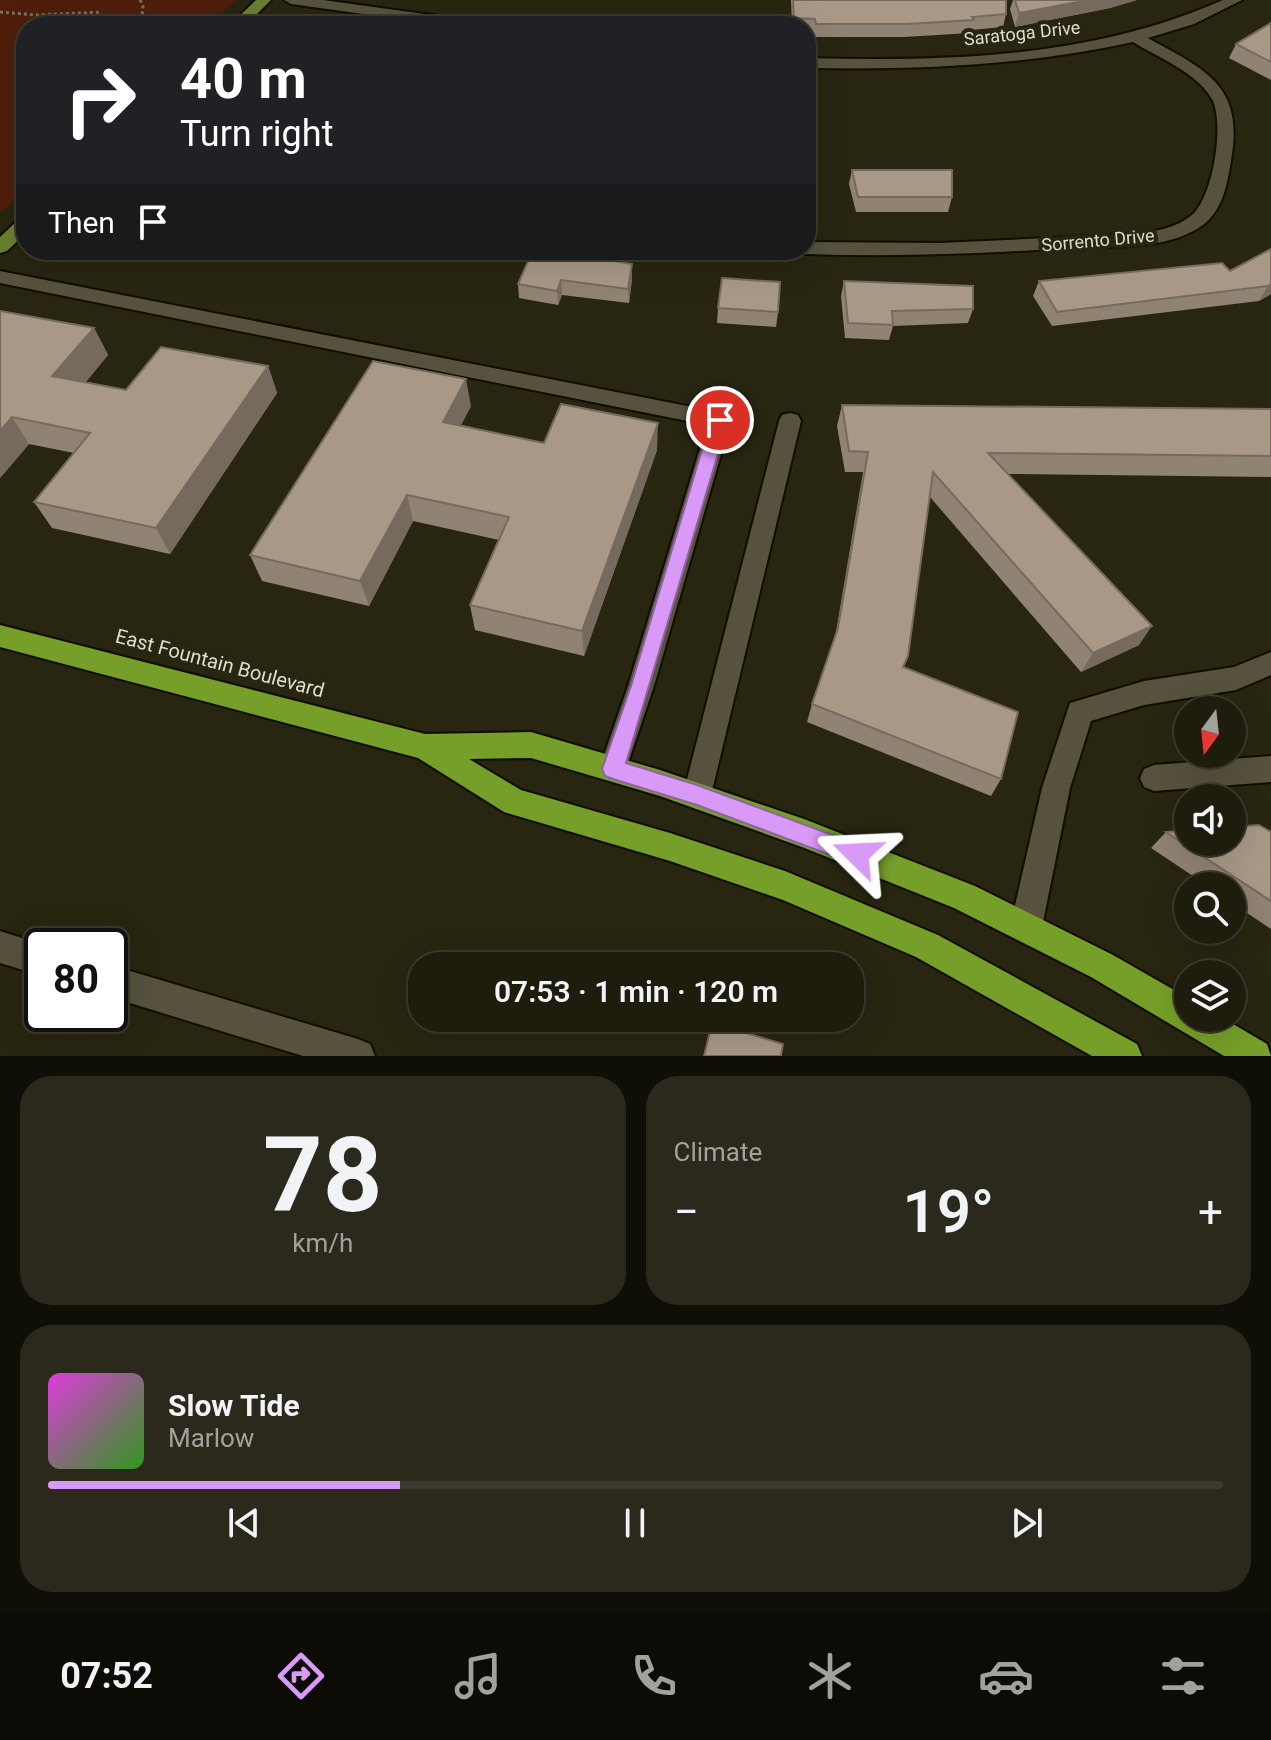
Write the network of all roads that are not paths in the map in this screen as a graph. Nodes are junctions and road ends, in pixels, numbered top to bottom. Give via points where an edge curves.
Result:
1 (264, 0) edge
2 (291, 0) edge
3 (1235, 0) edge
4 (247, 16) edge
5 (409, 16) edge
6 (1133, 36) junction
7 (816, 63) edge
8 (16, 232) edge
9 (0, 247) edge
10 (816, 248) edge
11 (0, 277) edge
12 (790, 421) dead end
13 (0, 636) edge
14 (1271, 663) edge
15 (425, 747) junction
16 (613, 769) junction
17 (1271, 769) edge
18 (1154, 778) dead end
19 (697, 795) junction
20 (1026, 927) junction
21 (0, 947) edge
22 (24, 954) edge
23 (128, 986) edge
24 (1174, 1008) edge
25 (1215, 1032) edge
26 (358, 1056) edge
27 (1125, 1056) edge
28 (1255, 1056) edge

1 - 4 main road
2 - 5 street
3 - 6 street, Saratoga Drive
6 - 7 street, Saratoga Drive via 993,58
6 - 10 street, Sorrento Drive via 1199,77 1218,94 1225,110 1216,194 1208,210 1192,223 1136,238 962,250
8 - 9 main road
11 - 16 street via 720,420
12 - 19 street
13 - 15 highway, East Fountain Boulevard
14 - 20 street via 1236,678 1144,693 1080,712 1056,788
15 - 16 highway, East Fountain Boulevard via 531,745
15 - 27 highway, East Fountain Boulevard via 514,802 785,886 927,946
16 - 19 highway, East Fountain Boulevard
17 - 18 street
19 - 20 highway, East Fountain Boulevard via 964,897
20 - 24 highway, East Fountain Boulevard
21 - 22 street
23 - 26 street
25 - 28 highway, East Fountain Boulevard

